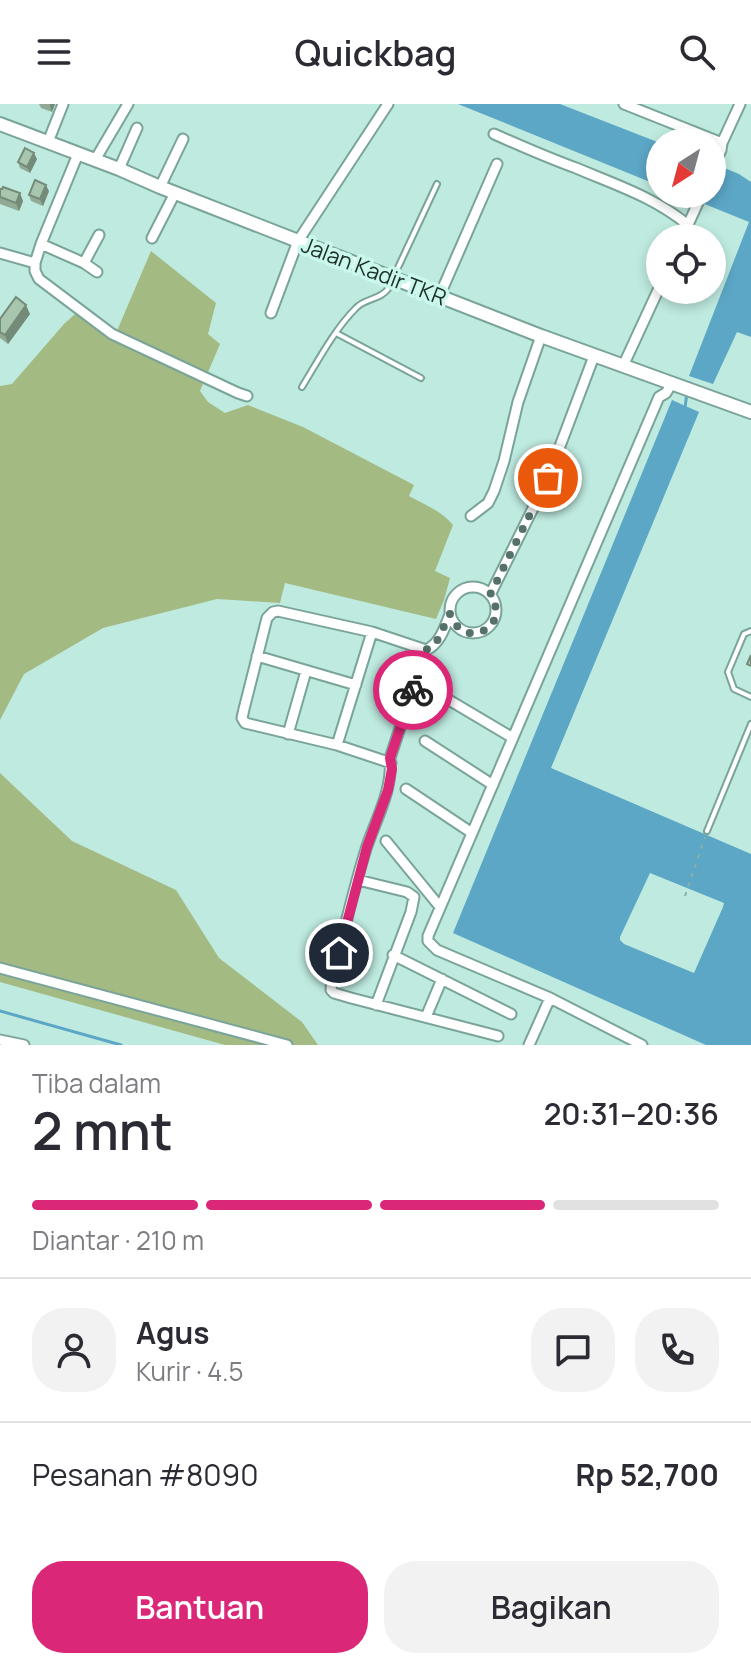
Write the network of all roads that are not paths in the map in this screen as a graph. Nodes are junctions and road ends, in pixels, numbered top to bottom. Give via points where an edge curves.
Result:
1 (63, 104) edge
2 (128, 104) edge
3 (388, 104) edge
4 (624, 104) edge
5 (740, 104) edge
6 (0, 124) edge
7 (137, 128) dead end
8 (679, 128) edge
9 (494, 134) dead end
10 (726, 137) edge
11 (183, 139) dead end
12 (48, 142) junction
13 (78, 154) junction
14 (95, 160) junction
15 (497, 164) dead end
16 (119, 169) junction
17 (437, 184) dead end
18 (160, 187) junction
19 (175, 193) junction
20 (687, 224) edge
21 (99, 235) dead end
22 (152, 238) dead end
23 (298, 241) junction
24 (41, 244) junction
25 (0, 253) edge
26 (35, 263) junction
27 (84, 263) junction
28 (97, 272) dead end
29 (394, 279) junction
30 (439, 297) junction
31 (652, 304) edge
32 (271, 313) dead end
33 (336, 333) junction
34 (541, 336) junction
35 (594, 356) junction
36 (623, 366) junction
37 (421, 378) dead end
38 (673, 383) junction
39 (302, 387) dead end
40 (247, 396) dead end
41 (751, 412) edge
42 (471, 516) dead end
43 (490, 595) junction
44 (450, 614) junction
45 (751, 631) edge
46 (372, 632) junction
47 (426, 650) junction
48 (257, 656) junction
49 (306, 671) junction
50 (356, 685) junction
51 (751, 697) edge
52 (449, 700) dead end
53 (751, 724) edge
54 (288, 734) junction
55 (513, 738) junction
56 (425, 741) dead end
57 (337, 745) junction
58 (391, 763) junction
59 (493, 785) junction
60 (406, 789) dead end
61 (707, 831) road end
62 (472, 833) junction
63 (386, 841) dead end
64 (358, 880) junction
65 (440, 907) junction
66 (393, 955) junction
67 (0, 968) edge
68 (442, 979) junction
69 (550, 998) junction
70 (376, 1005) junction
71 (511, 1014) dead end
72 (426, 1017) junction
73 (498, 1036) dead end
74 (0, 1040) edge
75 (24, 1045) edge
76 (287, 1045) edge
77 (529, 1045) edge
78 (642, 1045) edge

1 - 12 street
2 - 14 street
3 - 23 street
4 - 8 street
5 - 10 street
6 - 12 street, Jalan Kadir TKR
7 - 16 street
9 - 20 street via 640,194
11 - 18 street
12 - 13 street, Jalan Kadir TKR
13 - 14 street, Jalan Kadir TKR
13 - 24 street
14 - 16 street, Jalan Kadir TKR
15 - 30 street
16 - 18 street, Jalan Kadir TKR
17 - 29 lane
18 - 19 street, Jalan Kadir TKR
19 - 22 street
19 - 23 street, Jalan Kadir TKR
21 - 27 street
23 - 29 street, Jalan Kadir TKR
23 - 32 street
24 - 26 street
24 - 27 street
25 - 26 street
26 - 40 street via 39,279 112,334
27 - 28 street
29 - 30 street, Jalan Kadir TKR
29 - 33 lane via 384,295 356,307
30 - 34 street, Jalan Kadir TKR
31 - 36 street
33 - 37 lane
33 - 39 lane
34 - 35 street, Jalan Kadir TKR
34 - 42 street via 494,491
35 - 36 street, Jalan Kadir TKR
35 - 43 street via 548,478
36 - 38 street, Jalan Kadir TKR
38 - 41 street, Jalan Kadir TKR
38 - 55 street via 659,397
43 - 44 street via 472,587 460,591
43 - 44 street via 496,613 486,630 467,633
44 - 47 street via 436,643
45 - 51 lane via 744,634 728,672 734,689
46 - 47 street
46 - 48 street via 273,612
46 - 50 street
47 - 58 street
48 - 49 street
48 - 54 street via 242,718
49 - 50 street
49 - 54 street
50 - 57 street
52 - 55 street
53 - 61 lane
54 - 57 street
55 - 59 street
56 - 59 street
57 - 58 street
58 - 64 street via 388,790
59 - 62 street
60 - 62 street
62 - 65 street
63 - 65 street
64 - 66 street via 414,897
64 - 70 street via 331,990
65 - 69 street via 428,936 432,946
66 - 68 street
66 - 70 street
67 - 76 street
68 - 71 street
68 - 72 street
69 - 77 street
69 - 78 street
70 - 72 street
72 - 73 street
74 - 75 street

